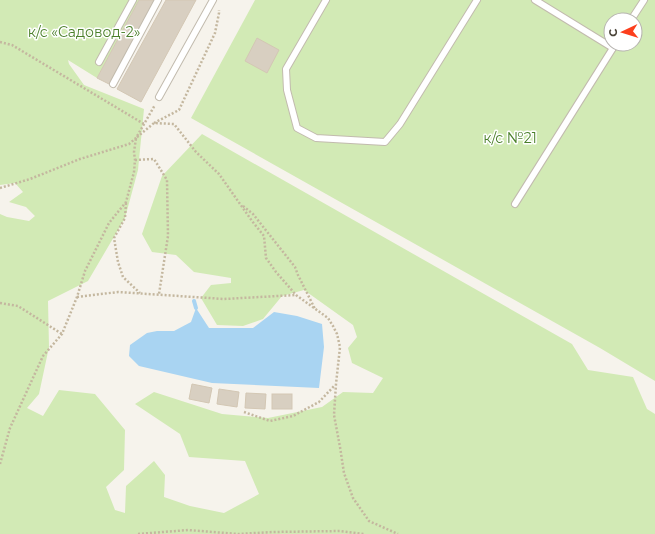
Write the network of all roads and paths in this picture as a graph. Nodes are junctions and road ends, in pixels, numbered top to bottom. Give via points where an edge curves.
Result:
1 (132, 0) edge
2 (158, 0) edge
3 (213, 0) edge
4 (326, 0) edge
5 (477, 0) edge
6 (535, 0) edge
7 (644, 0) edge
8 (218, 6) dead end
9 (636, 12) edge
10 (603, 40) edge
11 (0, 42) edge
12 (610, 52) edge
13 (99, 62) dead end
14 (113, 84) dead end
15 (159, 97) joint
16 (154, 123) junction
17 (144, 124) junction
18 (136, 138) junction
19 (135, 160) junction
20 (0, 188) edge
21 (126, 202) junction
22 (240, 203) junction
23 (515, 204) dead end
24 (140, 293) junction
25 (159, 294) junction
26 (296, 295) junction
27 (78, 297) junction
28 (0, 303) edge
29 (316, 309) junction
30 (62, 334) junction
31 (336, 384) junction
32 (244, 412) dead end
33 (0, 464) edge
34 (138, 534) edge
35 (364, 534) edge
36 (398, 534) edge

1 - 13 lane
2 - 14 lane
3 - 15 lane
4 - 5 lane via 286,69 287,90 297,128 316,138 385,142 400,124
6 - 10 lane
7 - 9 lane
8 - 16 path via 220,13 215,33 179,110
11 - 17 path via 12,45
12 - 23 lane
15 - 17 path
16 - 18 path
16 - 22 path via 174,124 196,152 219,174
17 - 18 path
18 - 19 path
18 - 20 path via 129,144
19 - 21 path
19 - 25 path via 154,159 167,180 168,236
21 - 24 path via 125,218 114,238 123,277
21 - 27 path via 109,223 85,271
22 - 26 path via 264,236 266,258
22 - 29 path via 253,214 296,267
24 - 25 path
24 - 27 path via 118,292
25 - 26 path via 224,299
26 - 29 path
27 - 30 path
28 - 30 path via 18,306
29 - 31 path via 328,318 337,334 340,347
30 - 33 path via 43,356 10,428
31 - 32 path via 319,402 293,416 270,421
31 - 36 path via 334,415 344,473 352,498 369,521
34 - 35 path via 188,530 238,534 340,531

